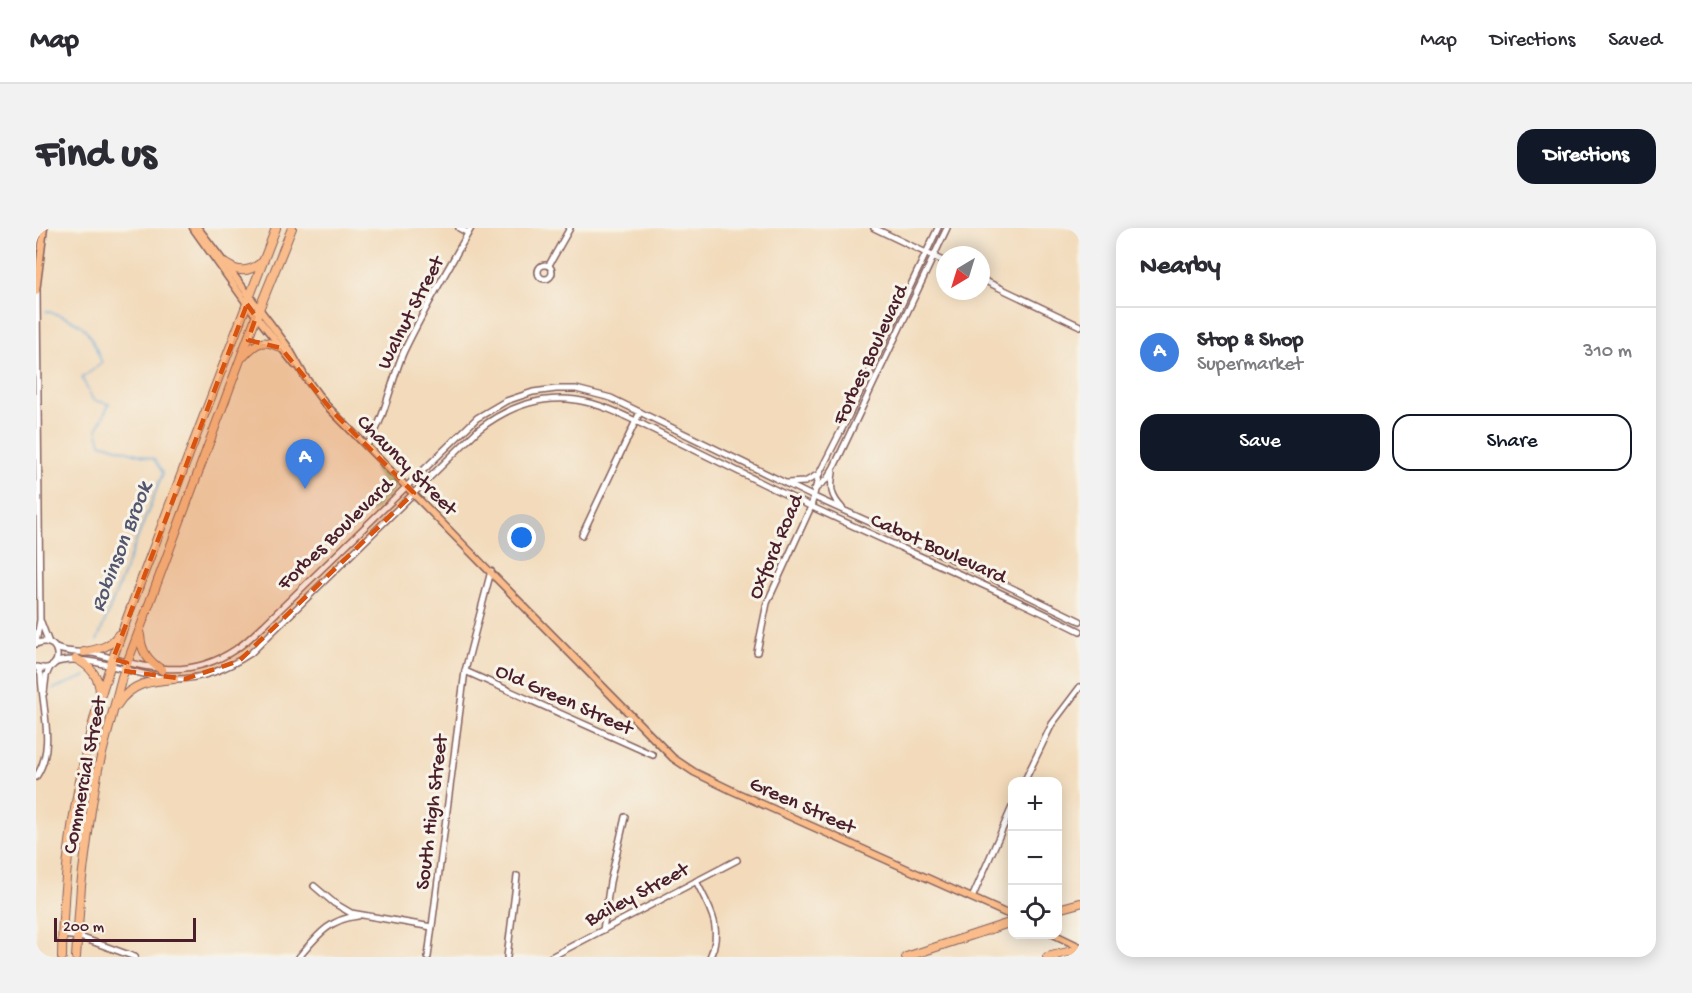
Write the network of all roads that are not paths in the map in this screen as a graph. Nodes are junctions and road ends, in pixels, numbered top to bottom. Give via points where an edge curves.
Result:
1 (44, 228) edge
2 (193, 228) edge
3 (198, 228) edge
4 (276, 228) edge
5 (292, 228) edge
6 (459, 228) edge
7 (570, 228) edge
8 (874, 228) edge
9 (938, 228) edge
10 (946, 228) edge
11 (470, 230) edge
12 (927, 253) junction
13 (933, 256) junction
14 (936, 258) edge
15 (262, 262) junction
16 (226, 264) junction
17 (549, 265) dead end
18 (990, 283) edge
19 (37, 292) edge
20 (248, 300) junction
21 (260, 308) junction
22 (256, 317) junction
23 (1080, 326) edge
24 (280, 348) junction
25 (241, 359) junction
26 (305, 377) junction
27 (640, 412) junction
28 (636, 422) junction
29 (366, 446) junction
30 (834, 467) junction
31 (819, 474) junction
32 (784, 483) junction
33 (407, 486) junction
34 (815, 490) junction
35 (414, 493) junction
36 (783, 493) junction
37 (805, 493) junction
38 (814, 497) junction
39 (812, 507) junction
40 (845, 512) junction
41 (582, 535) dead end
42 (491, 572) junction
43 (40, 620) junction
44 (1080, 621) edge
45 (141, 625) junction
46 (123, 630) junction
47 (1080, 631) edge
48 (50, 642) junction
49 (36, 643) edge
50 (56, 648) junction
51 (84, 652) junction
52 (757, 652) dead end
53 (76, 659) junction
54 (112, 663) junction
55 (53, 665) junction
56 (37, 667) edge
57 (126, 667) junction
58 (162, 670) junction
59 (465, 671) junction
60 (174, 679) junction
61 (1080, 687) edge
62 (603, 688) joint
63 (43, 697) junction
64 (100, 699) junction
65 (114, 709) junction
66 (653, 754) dead end
67 (36, 777) edge
68 (1026, 777) edge
69 (1008, 816) edge
70 (625, 817) dead end
71 (737, 860) dead end
72 (517, 876) dead end
73 (696, 880) junction
74 (314, 886) dead end
75 (972, 898) junction
76 (1080, 903) edge
77 (1062, 908) edge
78 (1008, 914) edge
79 (360, 916) junction
80 (1008, 923) edge
81 (432, 927) junction
82 (603, 930) junction
83 (63, 935) junction
84 (78, 937) junction
85 (1062, 939) edge
86 (1080, 948) edge
87 (63, 957) edge
88 (76, 957) edge
89 (135, 957) edge
90 (299, 957) edge
91 (428, 957) edge
92 (507, 957) edge
93 (551, 957) edge
94 (710, 957) edge
95 (906, 957) edge
96 (1047, 957) edge

1 - 19 main road
2 - 20 main road, Chauncy Street
3 - 16 main road, Chauncy Street
4 - 15 highway, Commercial Street
5 - 21 highway, Commercial Street
6 - 11 street
7 - 17 street
8 - 12 street
9 - 12 street, Forbes Boulevard
10 - 13 street, Forbes Boulevard
11 - 29 street, Walnut Street via 405,349 374,436
12 - 13 street
12 - 31 street, Forbes Boulevard
13 - 14 street
13 - 30 street, Forbes Boulevard
15 - 16 highway via 251,270 241,271
15 - 20 highway, Commercial Street
16 - 20 main road, Chauncy Street
18 - 23 street
19 - 43 street
20 - 21 main road, Chauncy Street
20 - 22 main road, Chauncy Street
20 - 46 highway, Commercial Street
21 - 22 highway, Commercial Street
21 - 26 main road, Chauncy Street
22 - 24 main road, Chauncy Street
22 - 25 highway, Commercial Street
24 - 25 highway via 257,342
24 - 26 main road, Chauncy Street
25 - 45 highway, Commercial Street
26 - 29 main road, Chauncy Street
27 - 28 street
27 - 32 street, Forbes Boulevard
27 - 33 street, Forbes Boulevard via 611,398 576,389 519,395 477,418
28 - 35 street, Forbes Boulevard via 601,406 575,400 526,404 478,430
28 - 36 street, Forbes Boulevard
28 - 41 street
29 - 33 main road, Chauncy Street
30 - 34 street, Forbes Boulevard
30 - 40 street via 831,490
31 - 32 street via 805,482
31 - 34 street, Forbes Boulevard
32 - 37 street, Cabot Boulevard
33 - 35 main road, Chauncy Street
33 - 58 street, Forbes Boulevard via 238,648 200,665
34 - 37 street, Forbes Boulevard
34 - 38 street, Oxford Road
35 - 42 main road, Chauncy Street
35 - 60 street, Forbes Boulevard via 251,653 218,671
36 - 37 street, Forbes Boulevard
36 - 39 street, Cabot Boulevard
37 - 38 street, Cabot Boulevard
38 - 39 street, Oxford Road
38 - 40 street, Cabot Boulevard
39 - 47 street, Cabot Boulevard
39 - 52 street, Oxford Road via 767,602
40 - 44 street, Cabot Boulevard
42 - 59 street
42 - 62 main road, Chauncy Street
43 - 48 street
43 - 49 street
45 - 57 highway, Commercial Street
45 - 58 highway via 139,636 144,653
46 - 51 highway via 110,645
46 - 54 highway, Commercial Street
48 - 49 street
48 - 50 street
50 - 51 street, Forbes Boulevard
50 - 55 street
51 - 54 street, Forbes Boulevard
53 - 54 street, Forbes Boulevard
53 - 55 street, Forbes Boulevard
53 - 64 highway via 96,676
54 - 57 street, Forbes Boulevard
54 - 64 highway, Commercial Street
55 - 56 street, Forbes Boulevard
55 - 63 street via 46,675
56 - 63 street
57 - 58 street, Forbes Boulevard
57 - 60 street, Forbes Boulevard via 146,676
57 - 65 highway, Commercial Street
59 - 66 street, Old Green Street
59 - 81 street, South High Street
60 - 65 highway via 133,687
61 - 68 street via 1052,724
62 - 75 main road, Green Street via 666,752 691,770
63 - 67 street via 47,749
64 - 83 highway, Commercial Street via 72,830
65 - 84 highway, Commercial Street via 91,810
69 - 75 street
70 - 82 street
71 - 73 street, Bailey Street
72 - 92 street
73 - 82 street, Bailey Street
73 - 94 street via 716,926 716,945
74 - 79 street
75 - 78 main road, Green Street
76 - 77 highway
79 - 81 street
79 - 90 street via 345,917 323,930
80 - 95 highway
81 - 91 street, South High Street
82 - 93 street, Bailey Street
83 - 84 street
83 - 87 highway, Commercial Street
84 - 88 highway, Commercial Street
84 - 89 street
85 - 86 main road
86 - 96 highway

